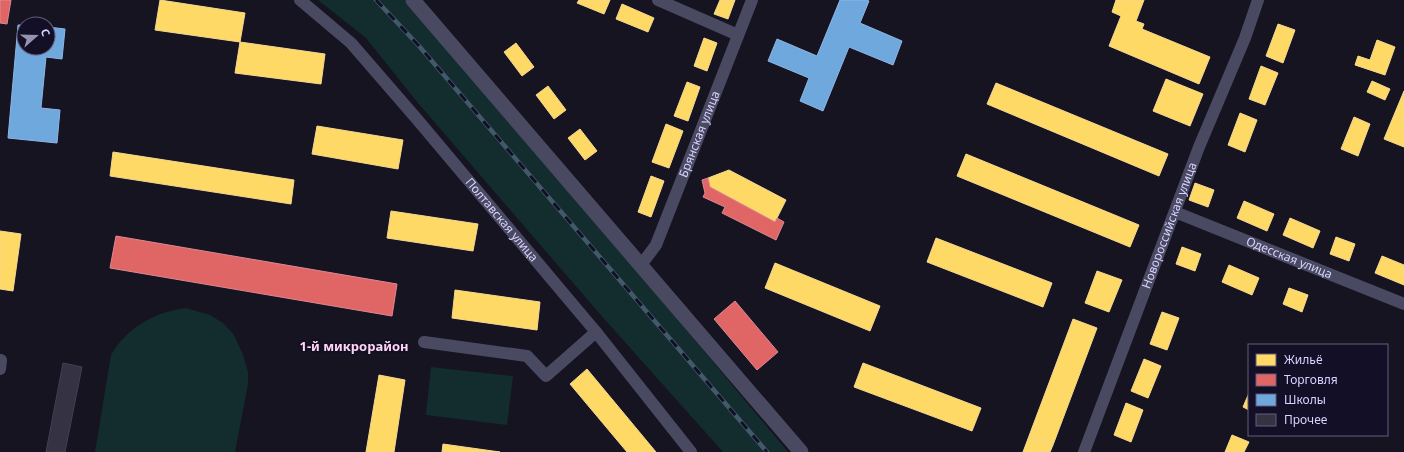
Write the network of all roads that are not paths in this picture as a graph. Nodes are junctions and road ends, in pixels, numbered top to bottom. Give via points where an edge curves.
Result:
1 (300, 0) edge
2 (413, 0) edge
3 (658, 0) edge
4 (752, 0) edge
5 (1258, 0) edge
6 (738, 35) junction
7 (1174, 212) junction
8 (641, 265) junction
9 (1404, 304) edge
10 (596, 332) junction
11 (424, 342) dead end
12 (691, 452) edge
13 (801, 452) edge
14 (1084, 452) edge

1 - 10 street, Полтавская улица via 351,43
2 - 8 street
3 - 6 street
4 - 6 street, Брянская улица
5 - 7 street, Новороссийская улица
6 - 8 street, Брянская улица via 656,245
7 - 9 street, Одесская улица
7 - 14 street, Новороссийская улица
8 - 13 street
10 - 11 street via 546,376 527,356
10 - 12 street, Полтавская улица

